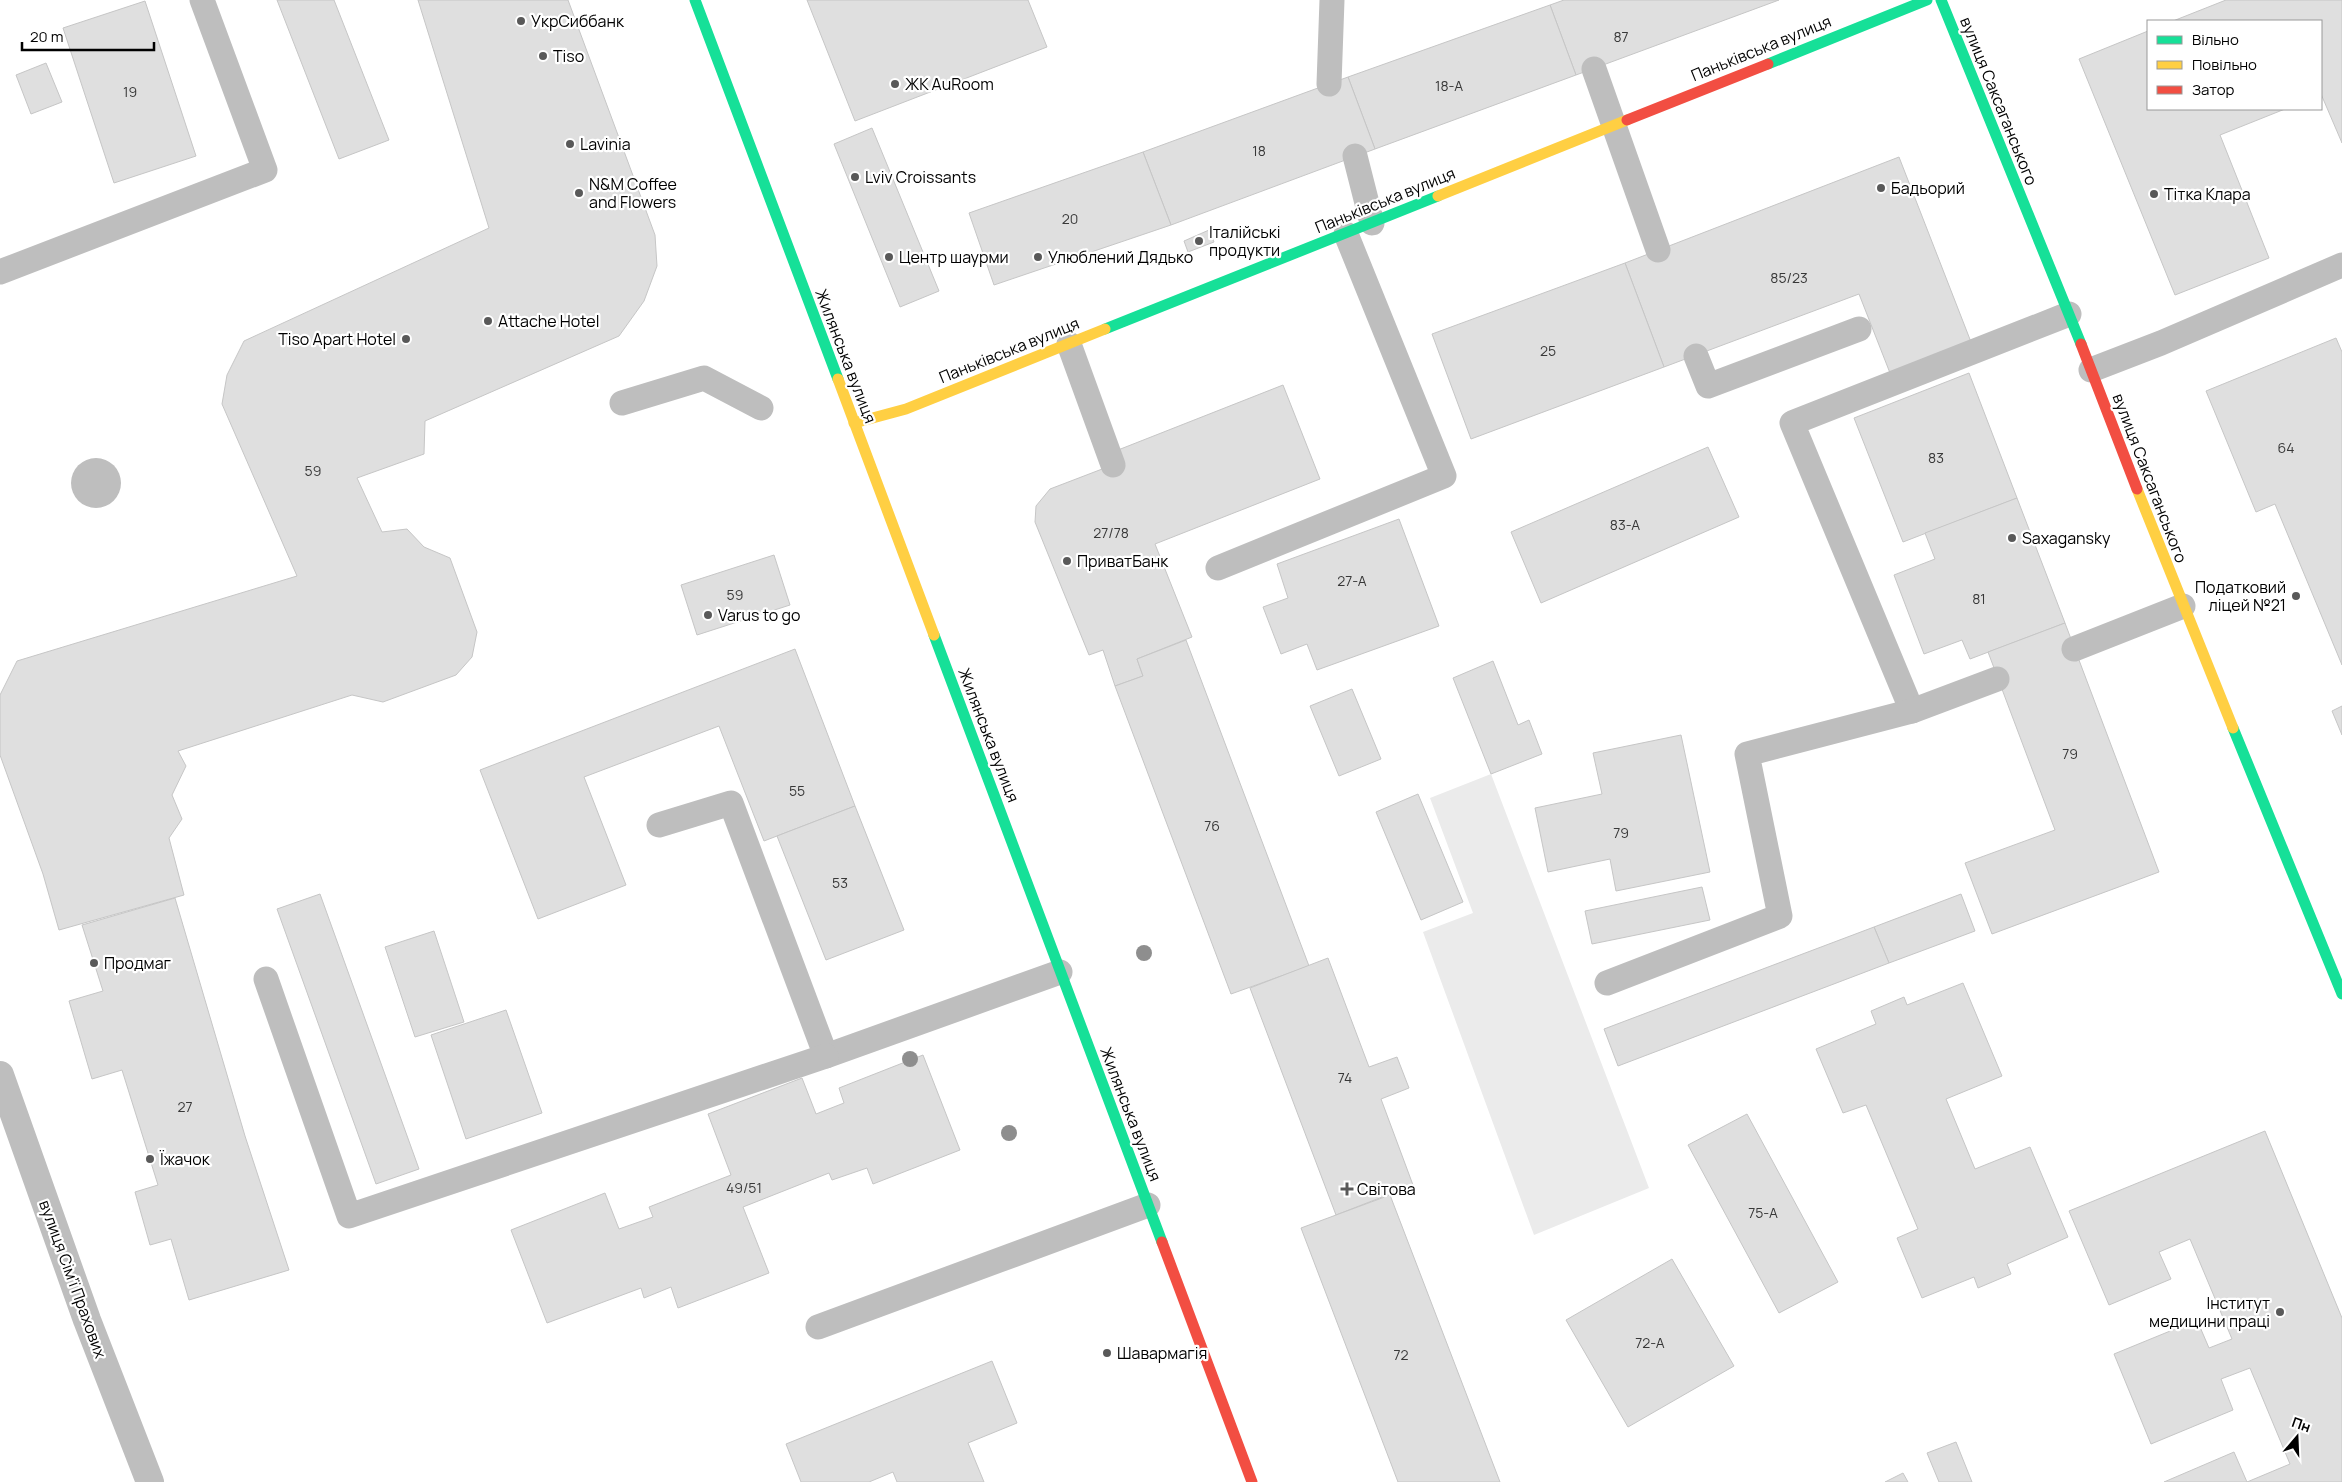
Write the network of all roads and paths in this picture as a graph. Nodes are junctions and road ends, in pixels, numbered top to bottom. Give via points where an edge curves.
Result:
1 (202, 0) edge
2 (695, 0) edge
3 (1332, 0) edge
4 (1927, 0) edge
5 (1941, 0) edge
6 (1594, 69) dead end
7 (1329, 84) dead end
8 (1614, 124) junction
9 (1355, 156) dead end
10 (1372, 223) junction
11 (1346, 234) junction
12 (1658, 250) dead end
13 (2342, 265) edge
14 (0, 272) edge
15 (2069, 314) junction
16 (1859, 329) dead end
17 (1069, 344) junction
18 (1696, 356) dead end
19 (2091, 370) junction
20 (622, 403) dead end
21 (761, 408) dead end
22 (854, 423) junction
23 (1113, 464) dead end
24 (1218, 568) dead end
25 (2183, 606) junction
26 (2074, 648) dead end
27 (1998, 679) dead end
28 (1912, 712) junction
29 (659, 825) dead end
30 (1060, 972) junction
31 (266, 978) dead end
32 (1607, 983) dead end
33 (2342, 994) edge
34 (826, 1056) junction
35 (0, 1075) edge
36 (1148, 1205) junction
37 (818, 1327) dead end
38 (150, 1482) edge
39 (1252, 1482) edge

1 - 14 lane via 265,170
2 - 22 main road, Жилянська вулиця
3 - 7 lane
4 - 8 main road, Паньківська вулиця
5 - 15 main road, вулиця Саксаганського
6 - 8 lane
8 - 10 main road, Паньківська вулиця
8 - 12 lane
9 - 10 lane
10 - 11 main road, Паньківська вулиця
11 - 17 main road, Паньківська вулиця
11 - 24 lane via 1444,476
13 - 19 lane
15 - 19 main road, вулиця Саксаганського
15 - 28 lane via 1792,423
16 - 18 lane via 1708,386
17 - 22 main road, Паньківська вулиця via 906,409
17 - 23 lane
19 - 25 main road, вулиця Саксаганського
20 - 21 lane via 704,378
22 - 30 main road, Жилянська вулиця
25 - 26 lane
25 - 33 main road, вулиця Саксаганського
27 - 28 lane
28 - 32 lane via 1747,754 1780,916
29 - 34 lane via 731,803
30 - 34 lane
30 - 36 main road, Жилянська вулиця
31 - 34 lane via 349,1216
35 - 38 street, вулиця Сімʼї Прахових via 87,1320
36 - 37 lane
36 - 39 main road, Жилянська вулиця

